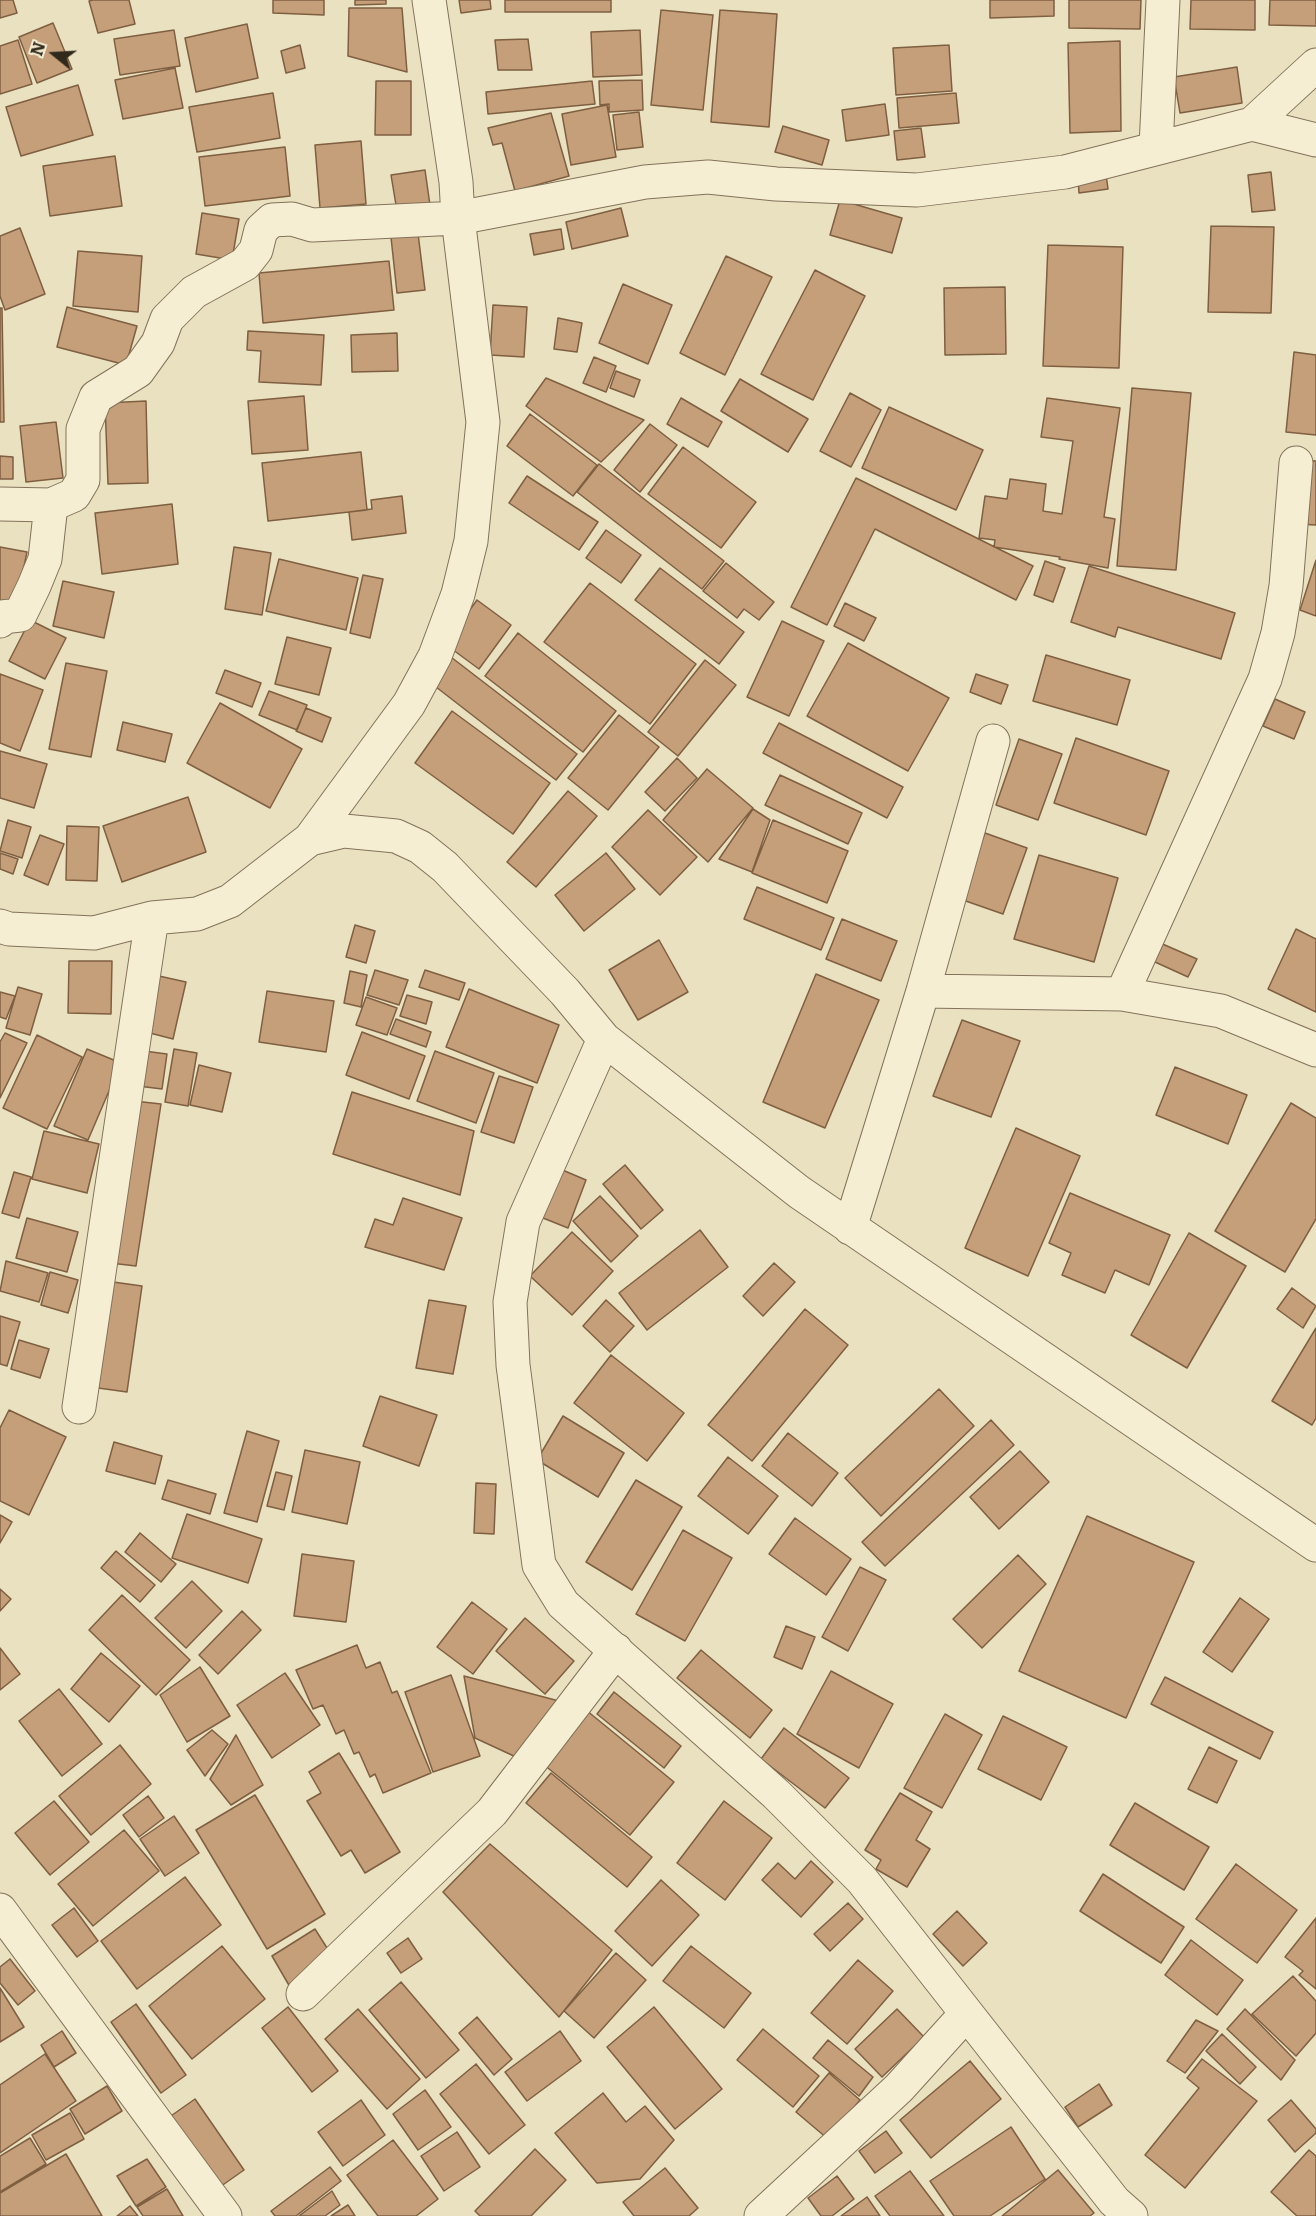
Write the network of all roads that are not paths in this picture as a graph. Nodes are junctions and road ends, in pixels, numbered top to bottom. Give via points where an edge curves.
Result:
1 (429, 0) edge
2 (1163, 0) edge
3 (1316, 65) edge
4 (1252, 124) junction
5 (1316, 140) edge
6 (1156, 147) junction
7 (458, 218) junction
8 (1296, 463) dead end
9 (0, 504) edge
10 (51, 505) junction
11 (0, 621) edge
12 (993, 741) dead end
13 (310, 839) junction
14 (152, 918) junction
15 (0, 926) edge
16 (923, 991) junction
17 (1122, 994) junction
18 (604, 1039) junction
19 (1316, 1050) edge
20 (850, 1228) junction
21 (79, 1407) dead end
22 (1316, 1545) edge
23 (616, 1650) junction
24 (0, 1910) edge
25 (303, 1994) dead end
26 (966, 2014) junction
27 (225, 2216) edge
28 (762, 2216) edge
29 (1131, 2216) edge

1 - 7 street
2 - 6 street
3 - 4 street
4 - 5 street
4 - 6 street
6 - 7 street via 1065,172 917,190 708,177 645,182
7 - 10 street via 312,225 292,219 272,220 261,230 256,250 245,264 194,292 178,306 138,370 96,397 83,429 82,480 74,495
7 - 13 street via 483,422 471,541 458,594 435,656 409,704
8 - 17 street via 1286,586 1265,679
9 - 10 street
10 - 11 street via 45,559 20,615 2,617
12 - 16 street
13 - 14 street via 230,901 197,914
13 - 18 street via 344,831 369,832 420,847 453,875 565,992
14 - 15 street via 94,933
14 - 21 street
16 - 17 street
16 - 20 street
17 - 19 street via 1221,1011
18 - 20 street
18 - 23 street via 523,1222 510,1302 513,1365 539,1565 563,1604
20 - 22 street
23 - 25 street via 492,1812
23 - 26 street via 776,1794 862,1880
24 - 27 street
26 - 28 street via 899,2088
26 - 29 street via 1114,2201

